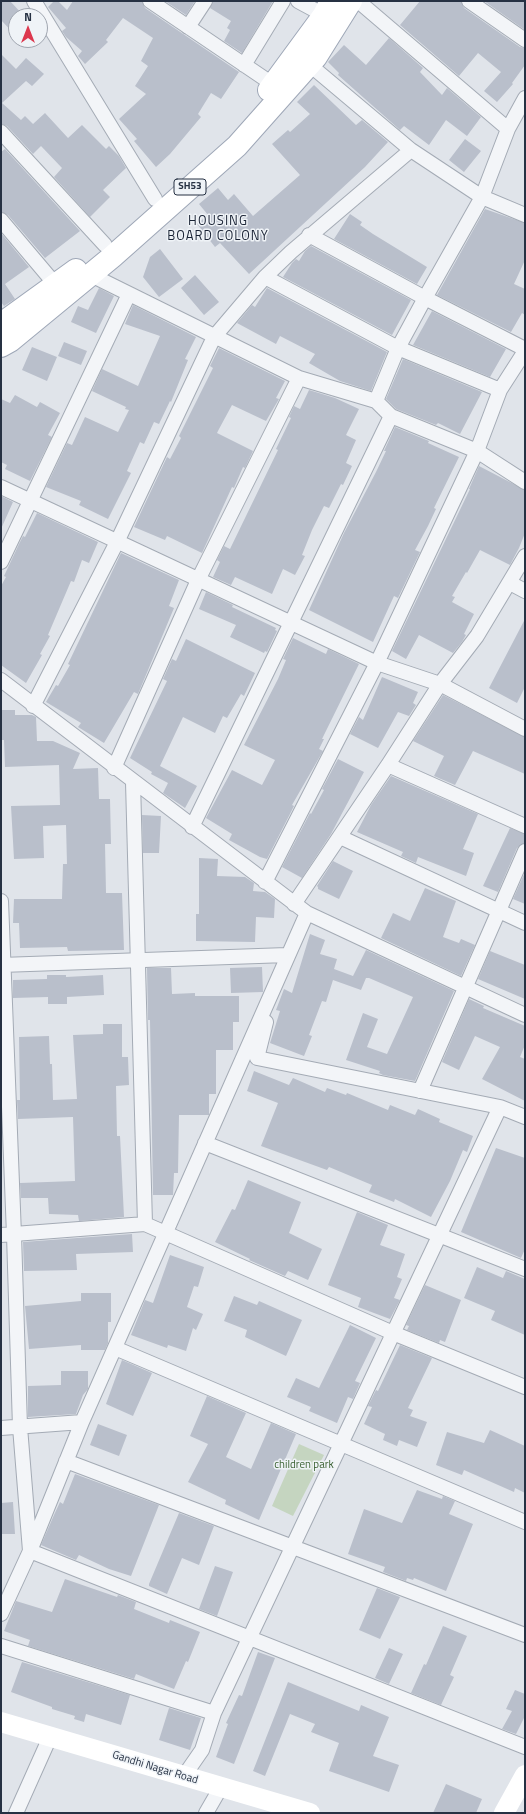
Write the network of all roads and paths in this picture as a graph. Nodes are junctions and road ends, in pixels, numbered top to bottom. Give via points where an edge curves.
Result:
1 (34, 1) edge
2 (150, 1) edge
3 (205, 1) edge
4 (283, 1) edge
5 (298, 1) edge
6 (351, 1) edge
7 (358, 1) edge
8 (469, 1) edge
9 (327, 8) edge
10 (188, 27) junction
11 (525, 40) edge
12 (303, 59) junction
13 (244, 65) junction
14 (274, 85) junction
15 (525, 98) edge
16 (508, 129) junction
17 (1, 132) edge
18 (411, 150) junction
19 (482, 197) junction
20 (155, 199) junction
21 (525, 215) edge
22 (1, 220) edge
23 (308, 235) junction
24 (105, 245) junction
25 (84, 272) junction
26 (265, 277) junction
27 (55, 284) junction
28 (128, 294) junction
29 (425, 298) junction
30 (4, 316) edge
31 (214, 337) junction
32 (1, 346) edge
33 (398, 348) junction
34 (525, 350) edge
35 (299, 378) junction
36 (500, 390) junction
37 (376, 401) junction
38 (391, 416) junction
39 (477, 451) junction
40 (525, 482) edge
41 (1, 487) edge
42 (30, 501) junction
43 (117, 542) junction
44 (525, 556) edge
45 (1, 562) edge
46 (198, 580) junction
47 (510, 584) junction
48 (525, 591) edge
49 (290, 622) junction
50 (377, 663) junction
51 (1, 680) edge
52 (440, 684) junction
53 (33, 706) junction
54 (525, 729) edge
55 (388, 765) junction
56 (114, 768) junction
57 (133, 782) junction
58 (525, 826) edge
59 (192, 827) junction
60 (340, 837) junction
61 (525, 851) edge
62 (265, 882) junction
63 (1, 901) edge
64 (294, 904) junction
65 (499, 911) junction
66 (307, 913) junction
67 (525, 923) edge
68 (287, 955) junction
69 (138, 960) junction
70 (2, 965) edge
71 (277, 980) junction
72 (465, 987) junction
73 (525, 1015) edge
74 (420, 1092) junction
75 (500, 1107) junction
76 (525, 1117) edge
77 (205, 1144) junction
78 (145, 1224) junction
79 (165, 1233) junction
80 (8, 1235) edge
81 (439, 1236) junction
82 (525, 1268) edge
83 (393, 1333) junction
84 (115, 1348) junction
85 (525, 1387) edge
86 (82, 1422) junction
87 (20, 1427) junction
88 (1, 1428) edge
89 (341, 1444) junction
90 (66, 1461) junction
91 (525, 1522) edge
92 (292, 1547) junction
93 (30, 1551) junction
94 (1, 1614) edge
95 (525, 1635) edge
96 (249, 1638) junction
97 (1, 1646) edge
98 (214, 1712) junction
99 (1, 1722) edge
100 (50, 1737) junction
101 (525, 1747) edge
102 (525, 1775) edge
103 (184, 1776) junction
104 (221, 1787) junction
105 (16, 1813) edge
106 (206, 1813) edge
107 (310, 1813) edge
108 (504, 1813) edge

1 - 20 street
2 - 10 street
3 - 10 street
4 - 13 street
5 - 9 street
6 - 12 main road, SH53 via 316,57
7 - 16 street
8 - 11 street
9 - 12 main road, SH53
10 - 13 street
12 - 14 main road, SH53
12 - 18 street
12 - 25 main road, SH53 via 237,146
13 - 14 street
14 - 20 main road, SH53 via 236,131
15 - 16 street
16 - 19 street
17 - 24 street
18 - 19 street
18 - 23 street
19 - 21 street
19 - 29 street
20 - 24 main road, SH53
22 - 27 street
23 - 26 street
23 - 29 street
24 - 25 main road, SH53
25 - 27 main road, SH53
25 - 28 street
25 - 32 main road, SH53 via 10,341
26 - 31 street
26 - 33 street
27 - 30 main road, SH53
28 - 31 street
28 - 42 street
29 - 33 street
29 - 34 street
31 - 35 street
31 - 43 street
33 - 36 street
33 - 37 street
34 - 36 street
35 - 37 street
35 - 46 street
36 - 39 street
37 - 38 street
38 - 39 street
38 - 49 street
39 - 40 street
39 - 50 street
41 - 42 street
42 - 43 street
42 - 45 street
43 - 46 street
43 - 53 street
44 - 47 street
46 - 49 street
46 - 56 street
47 - 48 street
47 - 52 street via 478,636
49 - 50 street
49 - 59 street
50 - 52 street
50 - 62 street
51 - 53 street
52 - 54 street
52 - 55 street
53 - 56 street
55 - 58 street
55 - 60 street
56 - 57 street
57 - 59 street
57 - 69 street
59 - 62 street
60 - 64 street
60 - 65 street
61 - 65 street
62 - 64 street
63 - 70 street
64 - 66 street
65 - 67 street
65 - 72 street
66 - 68 street
66 - 72 street
68 - 69 street
68 - 71 street
69 - 70 street
69 - 78 street
70 - 80 street
71 - 74 street via 257,1058
71 - 77 street
72 - 73 street
72 - 74 street
74 - 75 street
75 - 76 street
75 - 81 street
77 - 79 street
77 - 81 street
78 - 79 street
78 - 80 street
79 - 83 street
79 - 84 street
80 - 87 street
81 - 82 street
81 - 83 street
83 - 85 street
83 - 89 street
84 - 86 street
84 - 89 street
86 - 87 street
86 - 90 street
87 - 88 street
87 - 93 street
89 - 91 street
89 - 92 street
90 - 92 street
90 - 93 street
92 - 95 street
92 - 96 street
93 - 94 street
93 - 96 street
96 - 98 street
96 - 101 street
97 - 98 street
98 - 103 street via 202,1750
99 - 100 street, Gandhi Nagar Road
100 - 103 street, Gandhi Nagar Road
100 - 105 street
102 - 108 street
103 - 104 street, Gandhi Nagar Road
104 - 106 street
104 - 107 street, Gandhi Nagar Road

